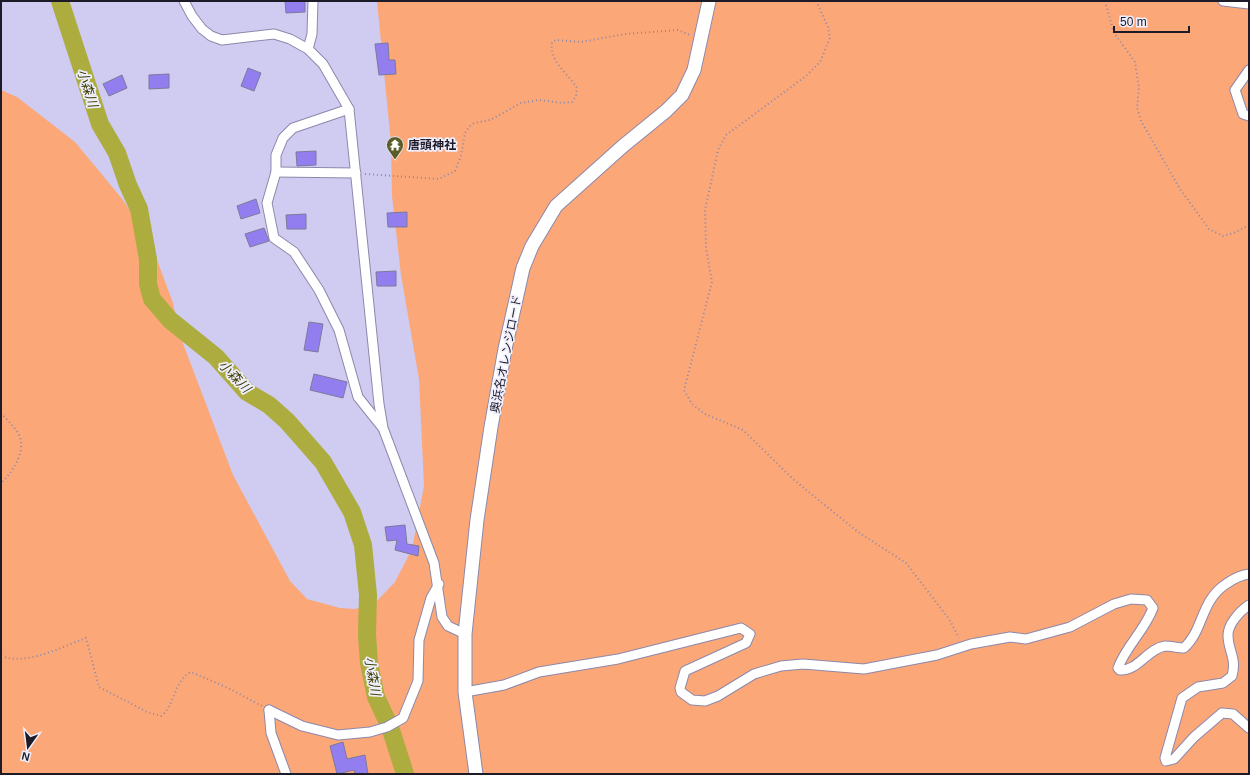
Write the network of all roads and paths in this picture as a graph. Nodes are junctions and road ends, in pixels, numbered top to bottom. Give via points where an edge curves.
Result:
1 (184, 1) edge
2 (313, 1) edge
3 (709, 1) edge
4 (816, 1) edge
5 (1105, 1) edge
6 (1223, 1) edge
7 (1249, 4) edge
8 (702, 39) junction
9 (308, 49) junction
10 (1249, 70) edge
11 (349, 109) junction
12 (1249, 116) edge
13 (276, 172) junction
14 (356, 173) junction
15 (1249, 224) edge
16 (1, 413) edge
17 (383, 428) junction
18 (1, 483) edge
19 (1249, 574) edge
20 (439, 584) junction
21 (1249, 605) edge
22 (465, 634) junction
23 (964, 646) junction
24 (1, 656) edge
25 (465, 692) junction
26 (268, 710) junction
27 (1249, 728) edge
28 (286, 774) edge
29 (476, 774) edge

1 - 9 street via 202,29 211,36 222,40 274,34
2 - 9 street via 312,34
3 - 8 street, 奥浜名オレンジロード
4 - 23 path via 830,38 820,62 806,76 726,135 718,150 705,210 706,248 712,282 684,390 692,404 705,414 743,430 794,480 858,532 906,563 949,619
5 - 15 path via 1114,32 1135,62 1139,88 1137,107 1141,121 1180,189 1209,229 1223,236
6 - 7 street
8 - 14 path via 678,30 624,34 581,42 556,40 552,42 551,49 554,58 577,88 572,102 539,100 522,103 490,120 474,123 465,133 455,171 439,180
8 - 22 street, 奥浜名オレンジロード via 694,70 682,95 666,112 623,146 556,206 532,246 523,268 491,427 477,520
9 - 11 street via 323,64
10 - 12 street via 1235,90 1243,114
11 - 13 street via 292,128 278,147
11 - 14 street
13 - 14 street
13 - 17 street via 267,203 274,238 294,252 319,290 339,330 358,397
14 - 17 street
16 - 18 path via 20,436 21,449 16,463
17 - 20 street via 434,563
19 - 23 street via 1232,580 1218,589 1208,601 1192,640 1184,648 1165,646 1127,670 1118,668 1121,660 1148,621 1152,608 1148,600 1142,598 1114,604 1070,627 1026,638 1010,637
20 - 22 street via 442,617 448,626
20 - 26 street via 431,598 419,640 418,681 403,718 387,727 370,732 338,735 302,726
21 - 27 street via 1231,624 1228,635 1234,659 1232,676 1223,683 1198,687 1182,698 1166,761 1174,759 1194,737 1222,713 1233,714
22 - 25 street, 奥浜名オレンジロード
23 - 25 street via 937,655 864,669 804,664 781,666 754,674 705,701 692,700 685,696 680,688 685,671 746,643 750,634 741,628 618,659 539,672 504,685
24 - 26 path via 22,658 41,655 86,638 99,687 147,712 161,716 168,711 174,694 186,675 191,672 228,688
25 - 29 street, 奥浜名オレンジロード
26 - 28 street via 271,733

